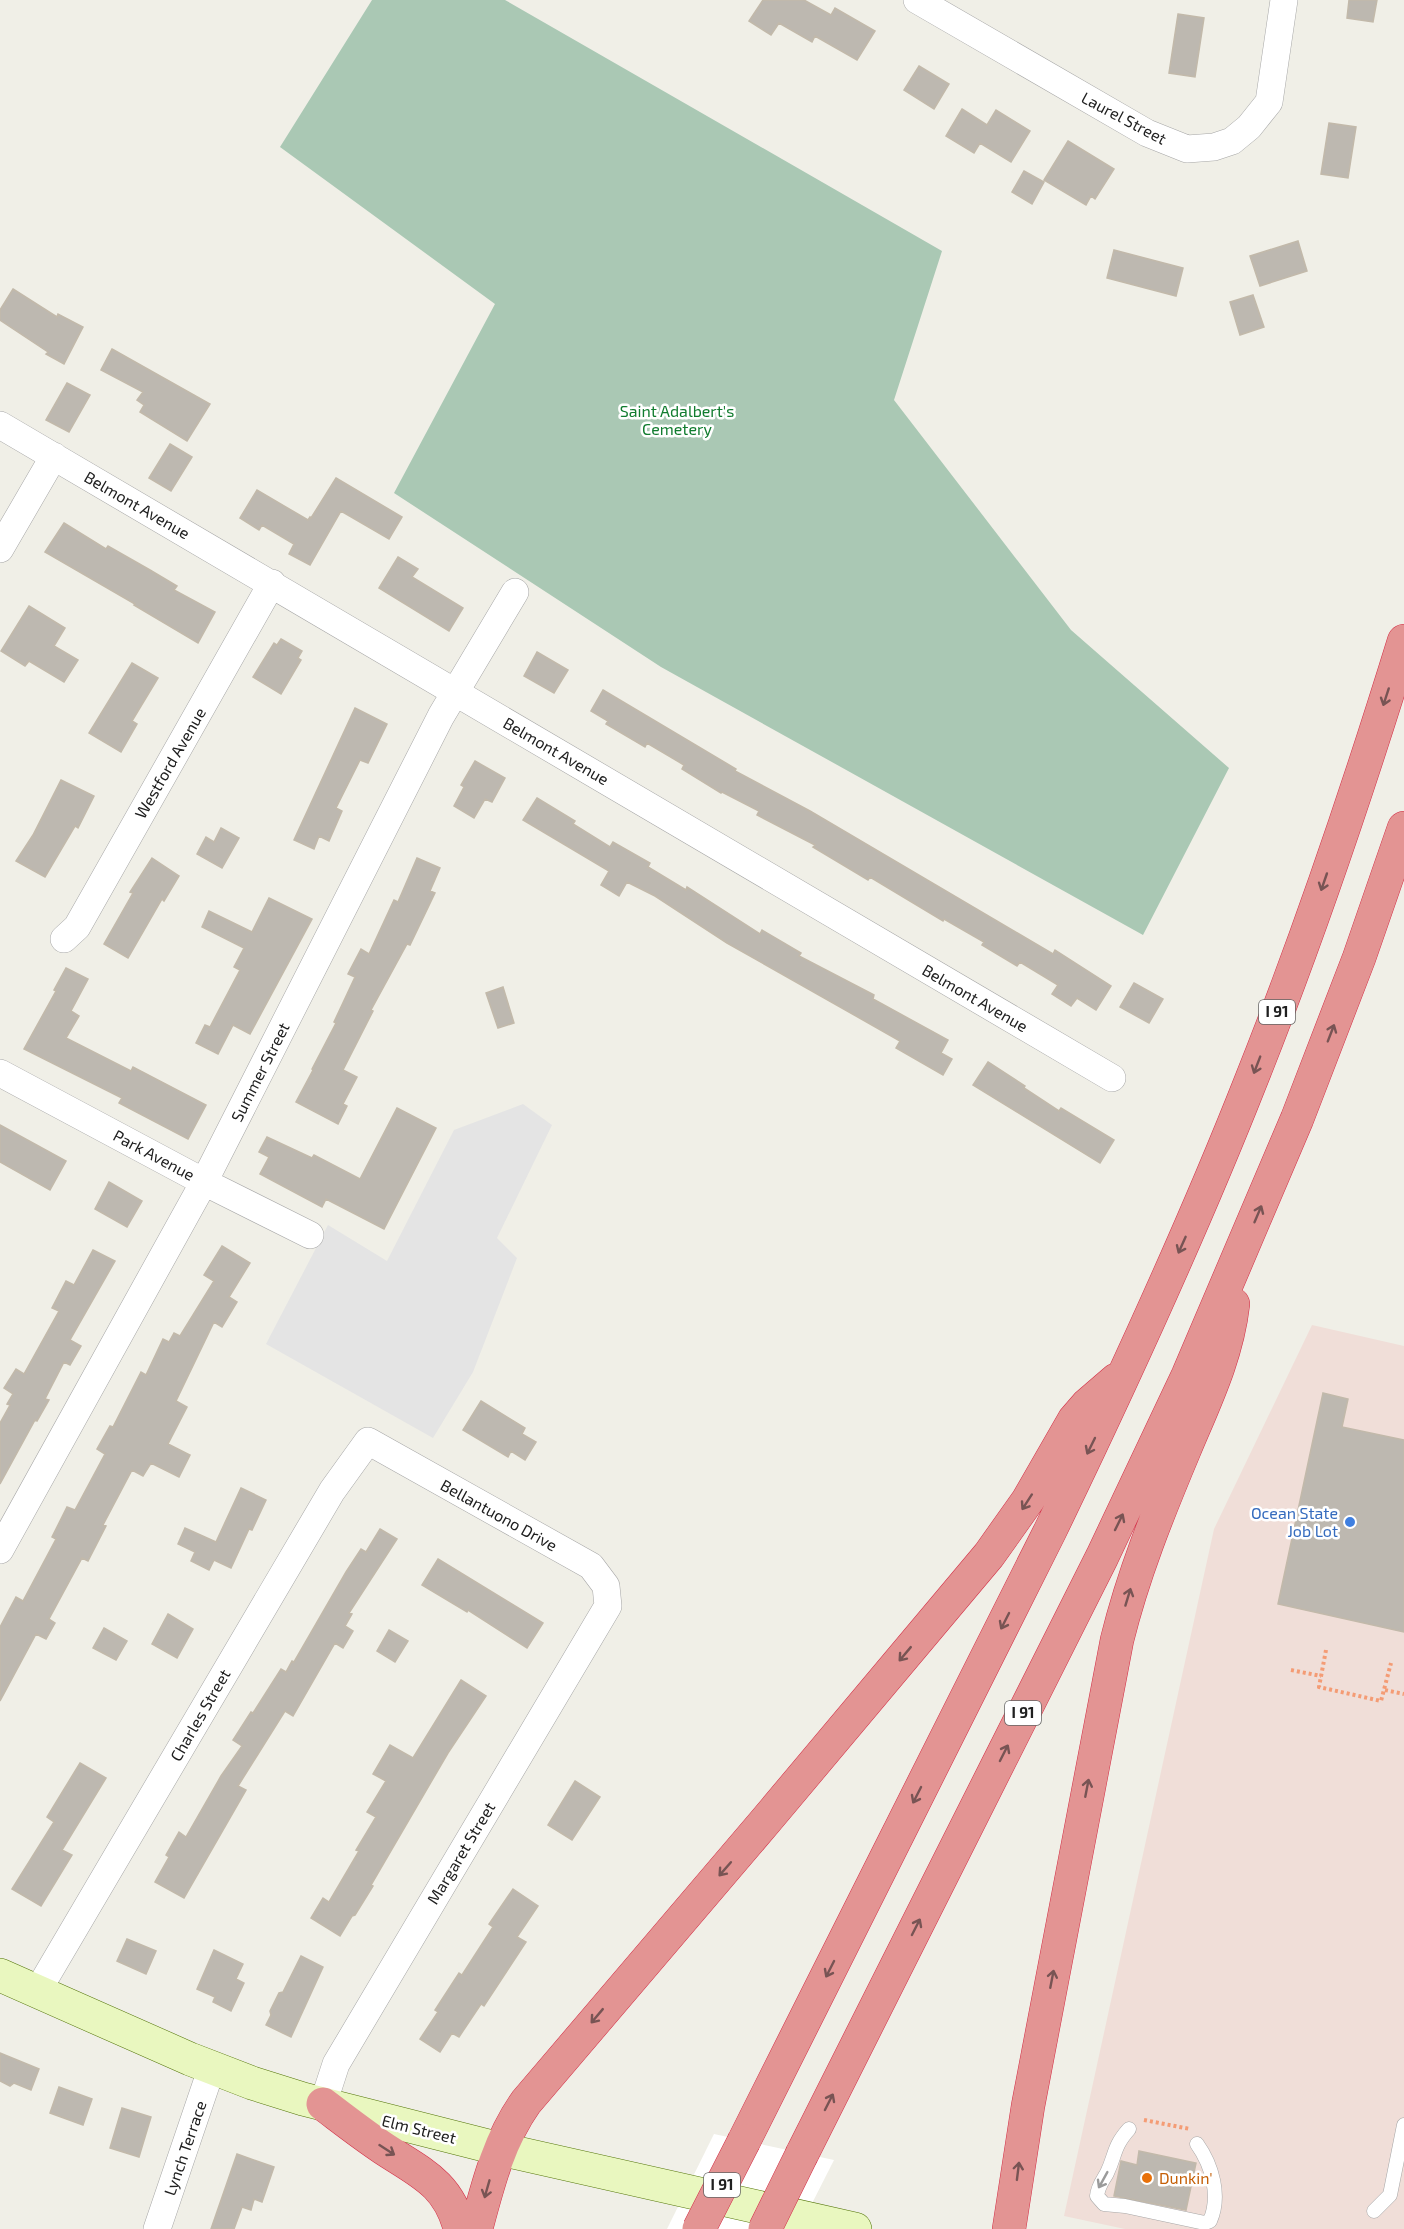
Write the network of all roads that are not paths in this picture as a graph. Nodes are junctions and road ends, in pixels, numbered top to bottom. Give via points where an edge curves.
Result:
1 (917, 0) edge
2 (1284, 0) edge
3 (0, 425) edge
4 (54, 456) junction
5 (0, 549) edge
6 (272, 583) junction
7 (515, 592) dead end
8 (1404, 641) edge
9 (456, 692) junction
10 (1404, 828) edge
11 (64, 939) dead end
12 (0, 1073) edge
13 (1112, 1078) dead end
14 (204, 1182) junction
15 (310, 1235) dead end
16 (1235, 1268) junction
17 (1125, 1374) junction
18 (368, 1441) joint
19 (0, 1550) edge
20 (608, 1606) joint
21 (0, 1975) edge
22 (38, 1992) junction
23 (212, 2067) junction
24 (323, 2104) junction
25 (1404, 2124) edge
26 (1129, 2129) dead end
27 (1198, 2138) road end
28 (500, 2149) junction
29 (1374, 2211) dead end
30 (158, 2229) edge
31 (460, 2229) edge
32 (476, 2229) edge
33 (699, 2229) edge
34 (765, 2229) edge
35 (855, 2229) edge
36 (1009, 2229) edge

1 - 2 street, Laurel Street via 1147,133 1187,149 1232,141 1269,102
3 - 4 street, Belmont Avenue
4 - 5 street
4 - 6 street, Belmont Avenue
6 - 9 street, Belmont Avenue
6 - 11 street, Westford Avenue via 77,927
7 - 9 street, Summer Street
8 -> 17 highway, I 91 via 1277,1014 1217,1164
9 - 13 street, Belmont Avenue
9 - 14 street, Summer Street
16 -> 10 highway, I 91 via 1332,1029
12 - 14 street, Park Avenue
14 - 15 street, Park Avenue
14 - 19 street, Summer Street
34 -> 16 highway, I 91, bridge via 1102,1557
36 -> 16 highway via 1028,2106 1117,1640 1147,1541 1222,1358 1231,1318
17 -> 28 highway via 1080,1413 1028,1500 989,1555 533,2093
17 -> 33 highway, I 91, bridge
18 - 20 street, Bellantuono Drive via 591,1566 606,1586
18 - 22 street, Charles Street via 332,1491
20 - 24 street, Margaret Street via 336,2064
21 - 22 main road, Elm Street
22 - 23 main road, Elm Street
23 - 24 main road, Elm Street
23 - 30 street, Lynch Terrace
24 - 28 main road, Elm Street
24 -> 31 highway via 434,2181 451,2204
25 - 29 lane via 1390,2195
26 -> 27 lane via 1117,2143 1097,2196 1104,2204 1205,2223 1210,2221 1215,2191
28 -> 32 highway
28 - 35 main road, Elm Street

